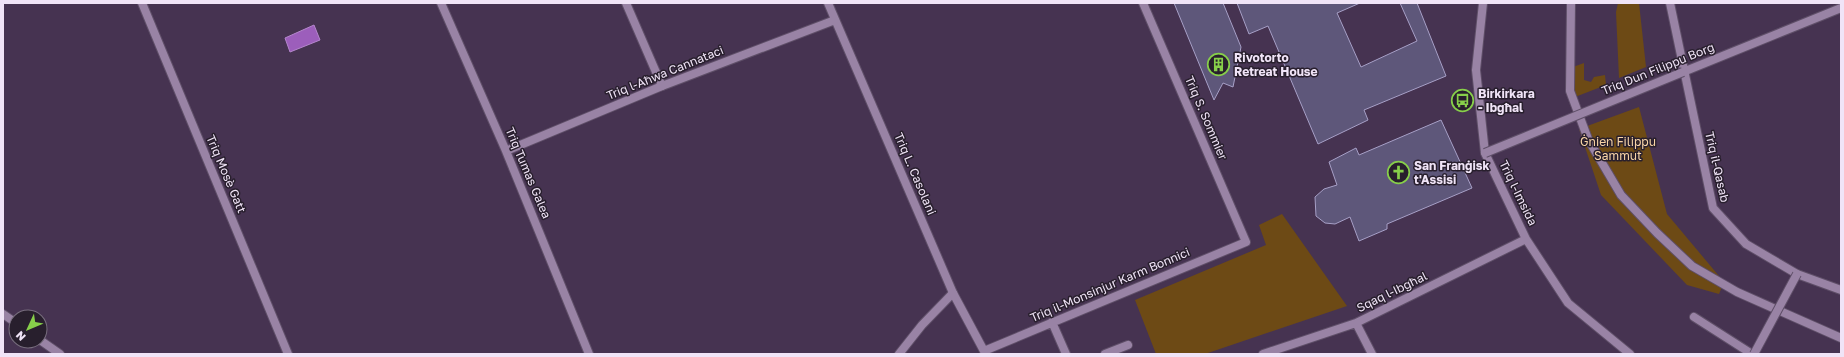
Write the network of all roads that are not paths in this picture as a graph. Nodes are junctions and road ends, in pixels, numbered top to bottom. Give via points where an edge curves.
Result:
1 (142, 3) edge
2 (441, 3) edge
3 (626, 3) edge
4 (828, 3) edge
5 (1143, 3) edge
6 (1482, 3) edge
7 (1571, 3) edge
8 (1670, 3) edge
9 (1841, 8) edge
10 (835, 20) junction
11 (1684, 72) junction
12 (662, 86) junction
13 (506, 151) junction
14 (1485, 154) junction
15 (1526, 239) junction
16 (1246, 242) joint
17 (1797, 274) junction
18 (1841, 290) edge
19 (953, 293) junction
20 (1694, 317) dead end
21 (1052, 322) junction
22 (1356, 324) junction
23 (1841, 338) edge
24 (1128, 344) dead end
25 (48, 346) edge
26 (984, 351) joint
27 (60, 354) edge
28 (288, 354) edge
29 (589, 354) edge
30 (899, 354) edge
31 (1066, 354) edge
32 (1105, 354) edge
33 (1262, 354) edge
34 (1372, 354) edge
35 (1630, 354) edge
36 (1753, 354) edge

1 - 28 street, Triq Mosè Gatt
2 - 13 street, Triq Tumas Galea
3 - 12 street
4 - 10 street, Triq L. Casolani
5 - 16 street, Triq S. Sommier
6 - 14 street, Triq l-Imsida via 1476,70
7 - 23 street via 1570,91 1588,139 1621,196 1692,266 1737,292
8 - 11 street, Triq il-Qasab
9 - 11 street, Triq Dun Filippu Borg
10 - 12 street, Triq l-Aħwa Cannataci
10 - 19 street, Triq L. Casolani
11 - 14 street, Triq Dun Filippu Borg, bridge
11 - 17 street, Triq il-Qasab via 1713,208 1746,244
12 - 13 street, Triq l-Aħwa Cannataci
13 - 29 street, Triq Tumas Galea
14 - 15 street, Triq l-Imsida
15 - 22 street, Sqaq l-Ibgħal
15 - 35 street, Triq l-Imsida via 1568,303
16 - 21 street, Triq il-Monsinjur Karm Bonnici
17 - 18 street, Triq il-Qasab
17 - 36 street, bridge
19 - 26 street, Triq L. Casolani
19 - 30 street via 922,325
20 - 36 street
21 - 26 street, Triq il-Monsinjur Karm Bonnici
21 - 31 street
22 - 33 street, Sqaq l-Ibgħal
22 - 34 street
24 - 32 street
25 - 27 street

